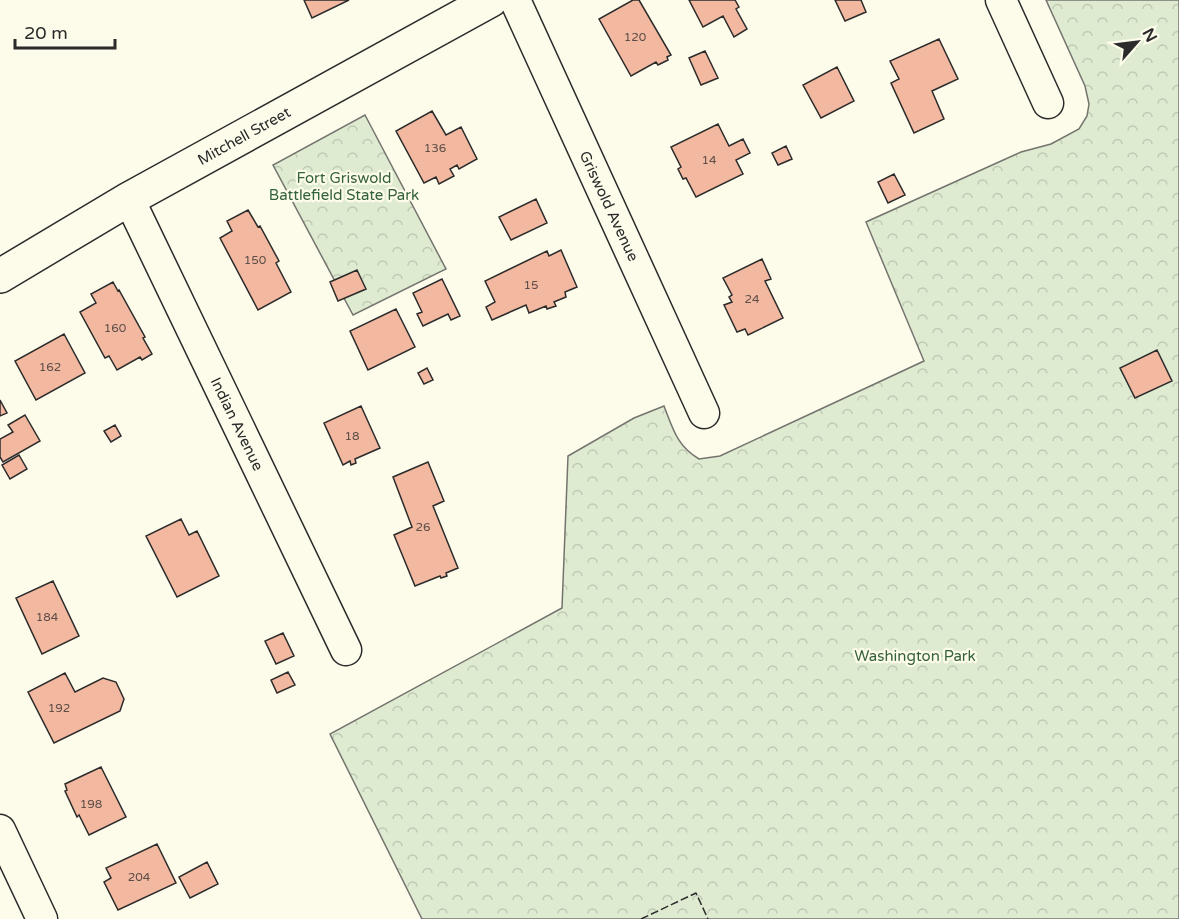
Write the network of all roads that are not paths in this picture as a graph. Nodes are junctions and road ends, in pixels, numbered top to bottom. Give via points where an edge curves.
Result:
1 (491, 0) edge
2 (515, 0) edge
3 (1002, 0) edge
4 (1048, 103) dead end
5 (129, 199) junction
6 (0, 276) edge
7 (704, 413) dead end
8 (346, 650) dead end
9 (0, 830) edge
10 (42, 919) edge

1 - 5 main road, Mitchell Street
2 - 7 street, Griswold Avenue
3 - 4 street
5 - 6 main road, Mitchell Street
5 - 8 street, Indian Avenue
9 - 10 street

